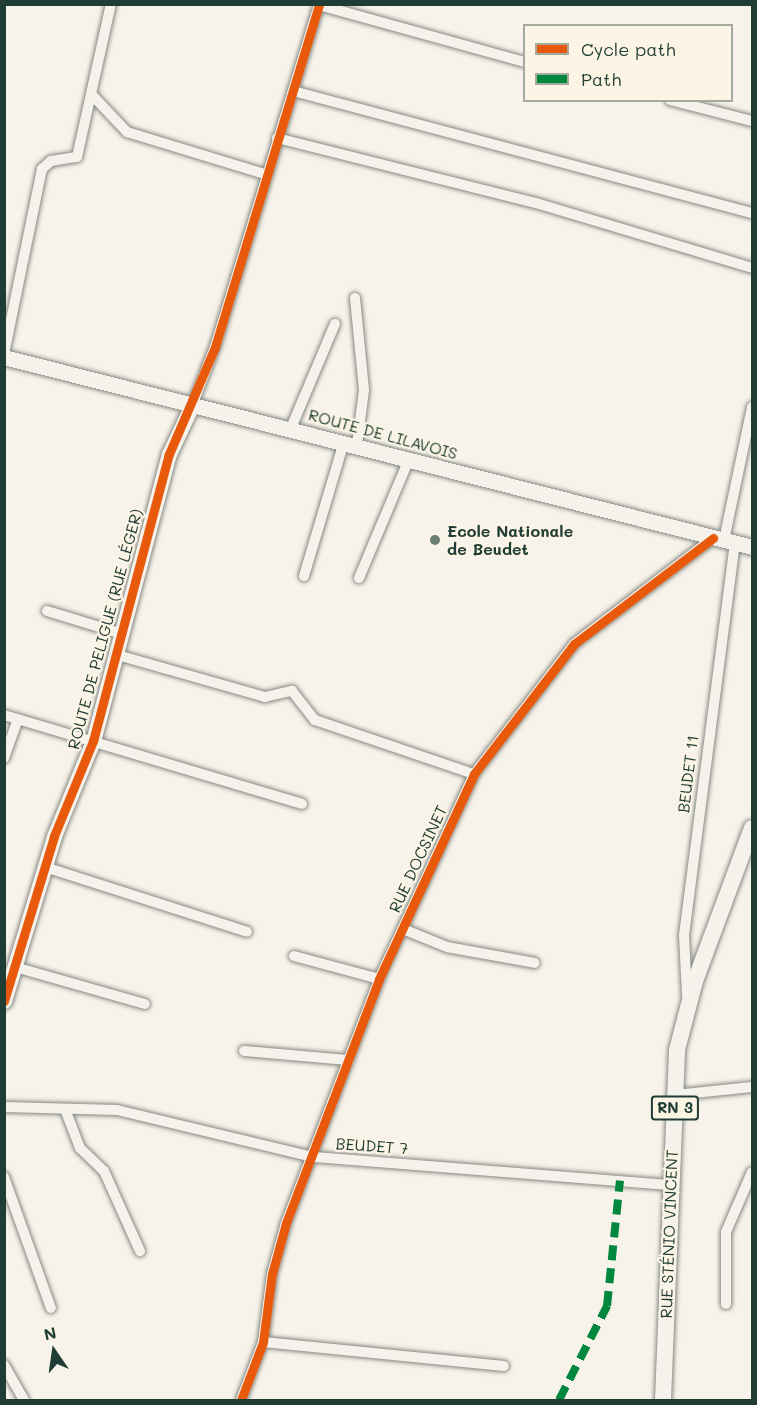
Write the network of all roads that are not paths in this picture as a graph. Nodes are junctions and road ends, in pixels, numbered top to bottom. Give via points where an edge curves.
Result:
1 (111, 4) edge
2 (319, 5) edge
3 (523, 61) edge
4 (293, 91) junction
5 (93, 96) junction
6 (678, 102) edge
7 (753, 121) edge
8 (277, 138) junction
9 (264, 174) junction
10 (753, 213) edge
11 (753, 268) edge
12 (355, 298) dead end
13 (335, 324) dead end
14 (4, 355) edge
15 (193, 403) junction
16 (753, 407) edge
17 (291, 428) junction
18 (350, 444) junction
19 (409, 459) junction
20 (724, 540) junction
21 (753, 547) edge
22 (304, 576) dead end
23 (359, 578) dead end
24 (47, 611) dead end
25 (119, 633) junction
26 (114, 654) junction
27 (4, 715) edge
28 (18, 719) junction
29 (93, 741) junction
30 (4, 758) edge
31 (474, 774) junction
32 (302, 804) dead end
33 (753, 828) edge
34 (45, 867) junction
35 (402, 929) junction
36 (247, 932) dead end
37 (294, 956) dead end
38 (535, 963) dead end
39 (15, 967) junction
40 (379, 980) junction
41 (4, 1001) edge
42 (145, 1004) dead end
43 (688, 1009) junction
44 (244, 1051) dead end
45 (349, 1060) junction
46 (753, 1087) edge
47 (675, 1095) junction
48 (4, 1107) edge
49 (65, 1108) junction
50 (313, 1158) junction
51 (753, 1172) edge
52 (4, 1177) edge
53 (670, 1185) junction
54 (140, 1251) dead end
55 (726, 1304) dead end
56 (51, 1308) dead end
57 (263, 1342) junction
58 (4, 1365) edge
59 (504, 1366) dead end
60 (24, 1401) edge
61 (241, 1401) edge
62 (663, 1401) edge

1 - 5 street
2 - 3 street
2 - 4 street
4 - 8 street
4 - 10 street
5 - 9 street via 127,132
5 - 14 street via 77,157 51,161 42,169
6 - 7 street
8 - 9 street
8 - 11 street via 536,203
9 - 15 street via 215,347
12 - 18 street via 364,399
13 - 17 street
14 - 15 main road, ROUTE DE LILAVOIS
15 - 17 main road, ROUTE DE LILAVOIS
15 - 25 main road, ROUTE DE PELIGUE (RUE LÉGER) via 169,454
16 - 20 street, BEUDET 11
17 - 18 main road, ROUTE DE LILAVOIS
18 - 19 main road, ROUTE DE LILAVOIS
18 - 22 street
19 - 20 main road, ROUTE DE LILAVOIS
19 - 23 street
20 - 21 main road, ROUTE DE LILAVOIS
20 - 31 street, RUE DOCSINET via 574,644
20 - 43 street, BEUDET 11 via 684,934
24 - 25 street
25 - 26 main road, ROUTE DE PELIGUE (RUE LÉGER)
26 - 29 main road, ROUTE DE PELIGUE (RUE LÉGER)
26 - 31 street via 265,697 292,691 315,720
27 - 28 street
28 - 29 street
28 - 30 street
29 - 32 street
29 - 34 main road, ROUTE DE PELIGUE (RUE LÉGER)
31 - 35 street, RUE DOCSINET
33 - 43 main road, RUE STÉNIO VINCENT / RN 3
34 - 36 street
34 - 39 main road, ROUTE DE PELIGUE (RUE LÉGER)
35 - 38 street via 447,947
35 - 40 street, RUE DOCSINET
37 - 40 street
39 - 41 main road, ROUTE DE PELIGUE (RUE LÉGER)
39 - 42 street
40 - 45 street, RUE DOCSINET
43 - 47 main road, RUE STÉNIO VINCENT / RN 3 via 677,1050
44 - 45 street
45 - 50 street, RUE DOCSINET
46 - 47 street
47 - 53 main road, RUE STÉNIO VINCENT / RN 3
48 - 49 street, BEUDET 7
49 - 50 street, BEUDET 7 via 117,1110
49 - 54 street via 80,1148 104,1171
50 - 53 street, BEUDET 7
50 - 57 street, RUE DOCSINET via 272,1274
51 - 55 street via 726,1232
52 - 56 street
53 - 62 main road, RUE STÉNIO VINCENT / RN 3
57 - 59 street
57 - 61 street, RUE DOCSINET
58 - 60 street

